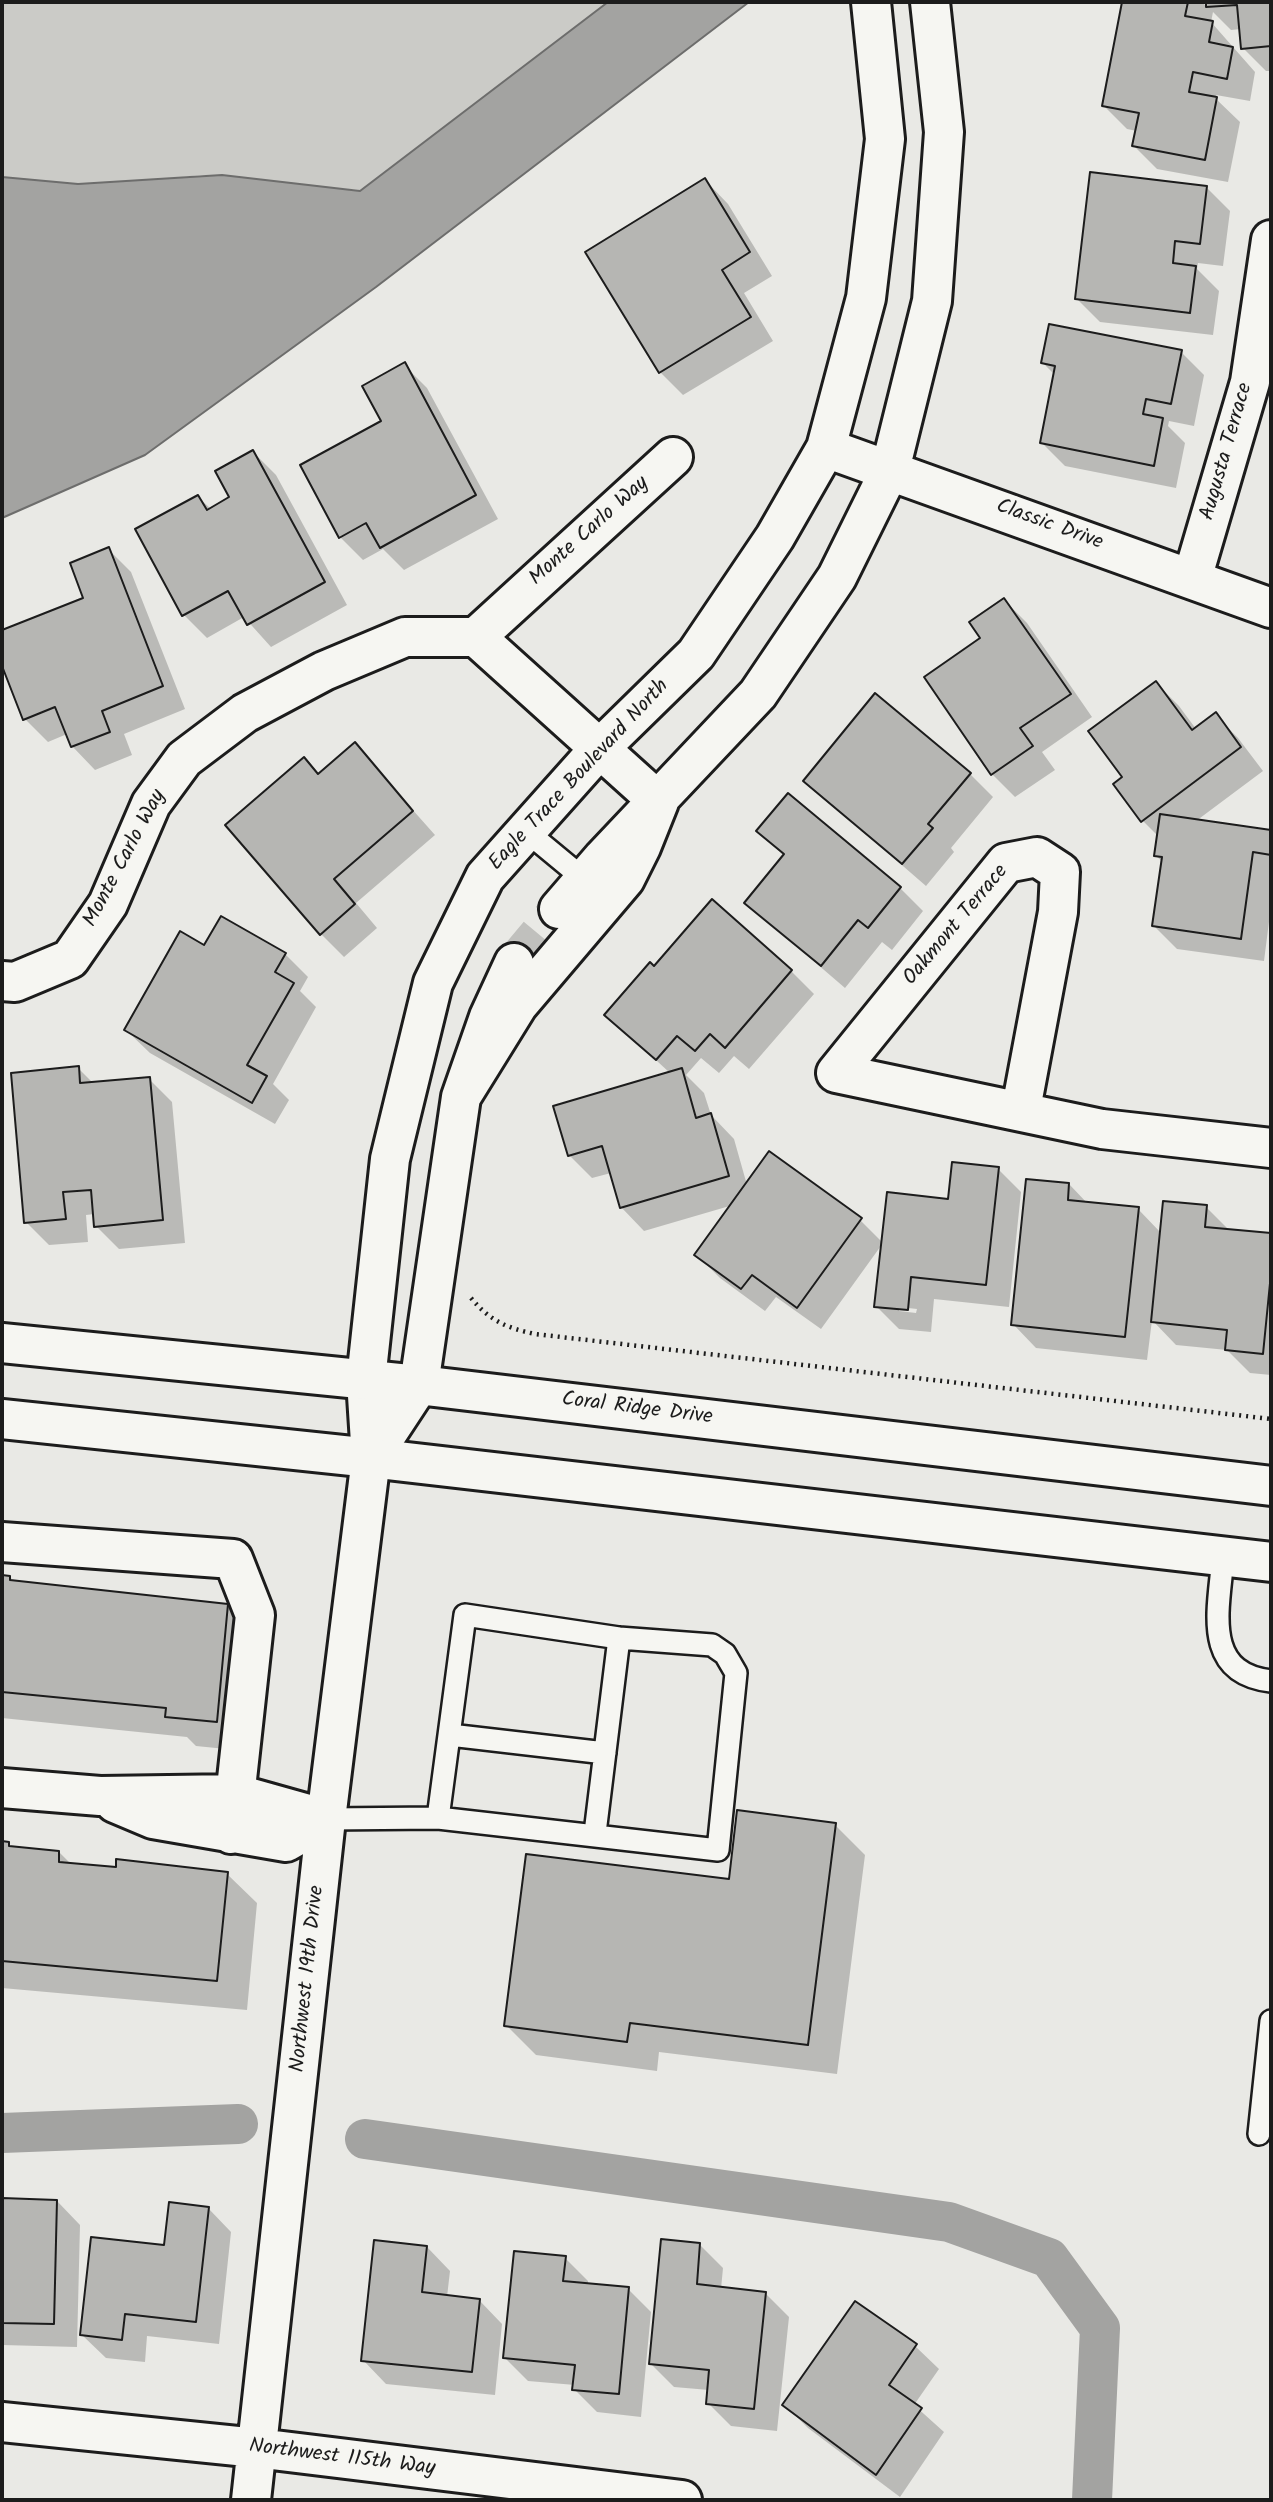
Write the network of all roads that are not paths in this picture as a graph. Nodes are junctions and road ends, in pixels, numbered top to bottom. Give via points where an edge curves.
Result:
1 (871, 2) edge
2 (930, 2) edge
3 (1271, 240) edge
4 (826, 447) junction
5 (673, 457) dead end
6 (890, 470) junction
7 (1192, 579) junction
8 (1271, 608) edge
9 (476, 637) junction
10 (601, 747) junction
11 (659, 802) junction
12 (526, 831) junction
13 (584, 879) junction
14 (559, 909) tunnel mouth
15 (514, 963) tunnel mouth
16 (2, 981) edge
17 (461, 1097) junction
18 (1021, 1109) junction
19 (1271, 1147) edge
20 (2, 1343) edge
21 (366, 1380) junction
22 (419, 1385) junction
23 (2, 1419) edge
24 (371, 1458) junction
25 (1271, 1486) edge
26 (2, 1542) edge
27 (1223, 1557) junction
28 (1271, 1562) edge
29 (619, 1638) junction
30 (1271, 1681) edge
31 (450, 1735) junction
32 (605, 1753) junction
33 (2, 1788) edge
34 (237, 1794) junction
35 (100, 1796) junction
36 (438, 1818) junction
37 (326, 1819) junction
38 (595, 1833) junction
39 (231, 1834) junction
40 (1271, 2021) edge
41 (1259, 2134) dead end
42 (2, 2422) edge
43 (257, 2448) junction
44 (251, 2500) edge
45 (682, 2500) edge

1 - 4 street, Eagle Trace Boulevard North via 885,139 866,298
2 - 6 street via 944,132 933,301
3 - 7 street, Augusta Terrace via 1250,382
4 - 6 street, Classic Drive
4 - 10 street, Eagle Trace Boulevard North via 775,537 696,654
5 - 9 street, Monte Carlo Way
6 - 7 street, Classic Drive
6 - 11 street via 836,577 758,694
7 - 8 street, Classic Drive
9 - 10 street
9 - 16 street, Monte Carlo Way via 405,637 324,670 245,713 184,759 151,804 108,904 70,958 15,982
10 - 11 street
10 - 12 street, Eagle Trace Boulevard North
11 - 13 street
11 - 17 street via 625,879 518,1005
12 - 13 lane
12 - 21 street, Eagle Trace Boulevard North via 485,877 433,983 390,1159
13 - 14 street
15 - 17 street
17 - 22 street
18 - 18 street, Oakmont Terrace via 1058,912 1060,872 1037,857 1006,863 836,1073
18 - 19 street, Oakmont Terrace via 1102,1129
20 - 21 street, Coral Ridge Drive
21 - 22 street, Coral Ridge Drive
21 - 24 street, Eagle Trace Boulevard North
22 - 24 street
22 - 25 street, Coral Ridge Drive
23 - 24 street
24 - 27 street
24 - 37 street, Northwest 19th Drive
26 - 34 street via 233,1559 255,1615
27 - 28 street
27 - 30 lane via 1217,1633 1225,1659 1250,1679
29 - 31 lane via 465,1615
29 - 32 lane
29 - 38 lane via 712,1645 725,1654 736,1673 718,1850
31 - 32 lane
31 - 36 lane
32 - 38 lane
33 - 35 street
34 - 35 street
34 - 37 street
34 - 39 street
35 - 39 street via 153,1819
36 - 37 lane
36 - 38 lane
37 - 39 street via 286,1842
37 - 43 street, Northwest 19th Drive
40 - 41 lane
42 - 43 street, Northwest 115th Way
43 - 44 street, Northwest 19th Drive
43 - 45 street, Northwest 115th Way

